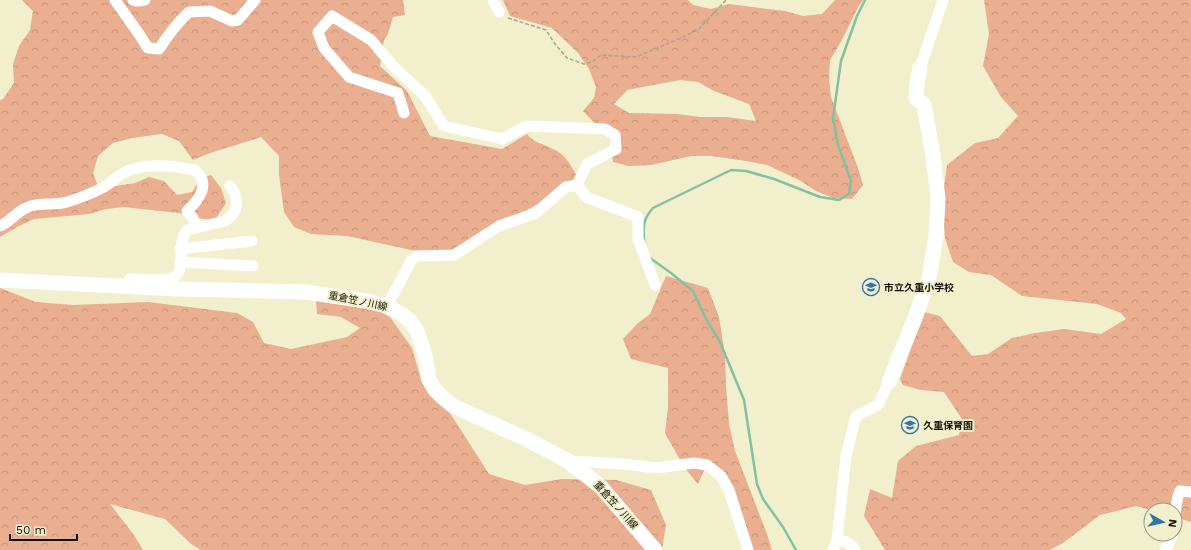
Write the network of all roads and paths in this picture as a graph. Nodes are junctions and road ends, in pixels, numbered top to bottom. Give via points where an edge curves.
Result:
1 (115, 0) edge
2 (133, 0) edge
3 (145, 0) edge
4 (255, 0) edge
5 (493, 0) edge
6 (726, 0) edge
7 (943, 0) edge
8 (499, 12) joint
9 (920, 68) joint
10 (404, 113) dead end
11 (576, 185) junction
12 (230, 186) dead end
13 (0, 226) edge
14 (197, 228) junction
15 (252, 241) dead end
16 (180, 249) junction
17 (180, 262) junction
18 (253, 266) dead end
19 (0, 280) edge
20 (655, 285) dead end
21 (124, 286) junction
22 (387, 306) junction
23 (889, 382) joint
24 (568, 460) junction
25 (1191, 492) edge
26 (1177, 502) edge
27 (835, 545) edge
28 (655, 550) edge
29 (748, 550) edge
30 (856, 550) edge

1 - 4 street via 148,48 159,49 169,32 189,12 210,12 232,21 238,20
2 - 3 street
5 - 8 street
6 - 8 path via 698,29 681,38 636,56 601,55 584,64 567,58 546,30 509,18
7 - 9 street
9 - 23 main road via 916,98 924,105 933,154 938,199 936,237 929,278
10 - 11 street via 398,93 349,77 324,48 318,32 332,16 371,40 425,96 444,126 502,140 527,126 605,129 615,135 616,149 587,164
11 - 20 street via 586,197 638,217 638,239
11 - 22 street via 566,187 536,213 499,226 454,255 417,256 411,262
12 - 14 street via 236,193 237,205 234,212 224,221
13 - 14 street via 33,205 65,202 106,186 133,169 162,166 194,170 203,181 202,193 187,211
14 - 16 street via 187,230
15 - 16 street
16 - 17 street
17 - 18 street
17 - 21 street via 179,273 175,277 130,279
19 - 21 main road, 重倉笠ノ川線
21 - 22 main road, 重倉笠ノ川線 via 306,292
22 - 24 main road, 重倉笠ノ川線 via 403,315 417,331 430,380 442,397 453,406
23 - 27 street via 878,405 856,416 846,456
24 - 28 main road, 重倉笠ノ川線 via 601,486
24 - 29 street via 656,468 694,463 707,465 721,476 729,490
25 - 26 street via 1180,491
27 - 30 street via 847,542

